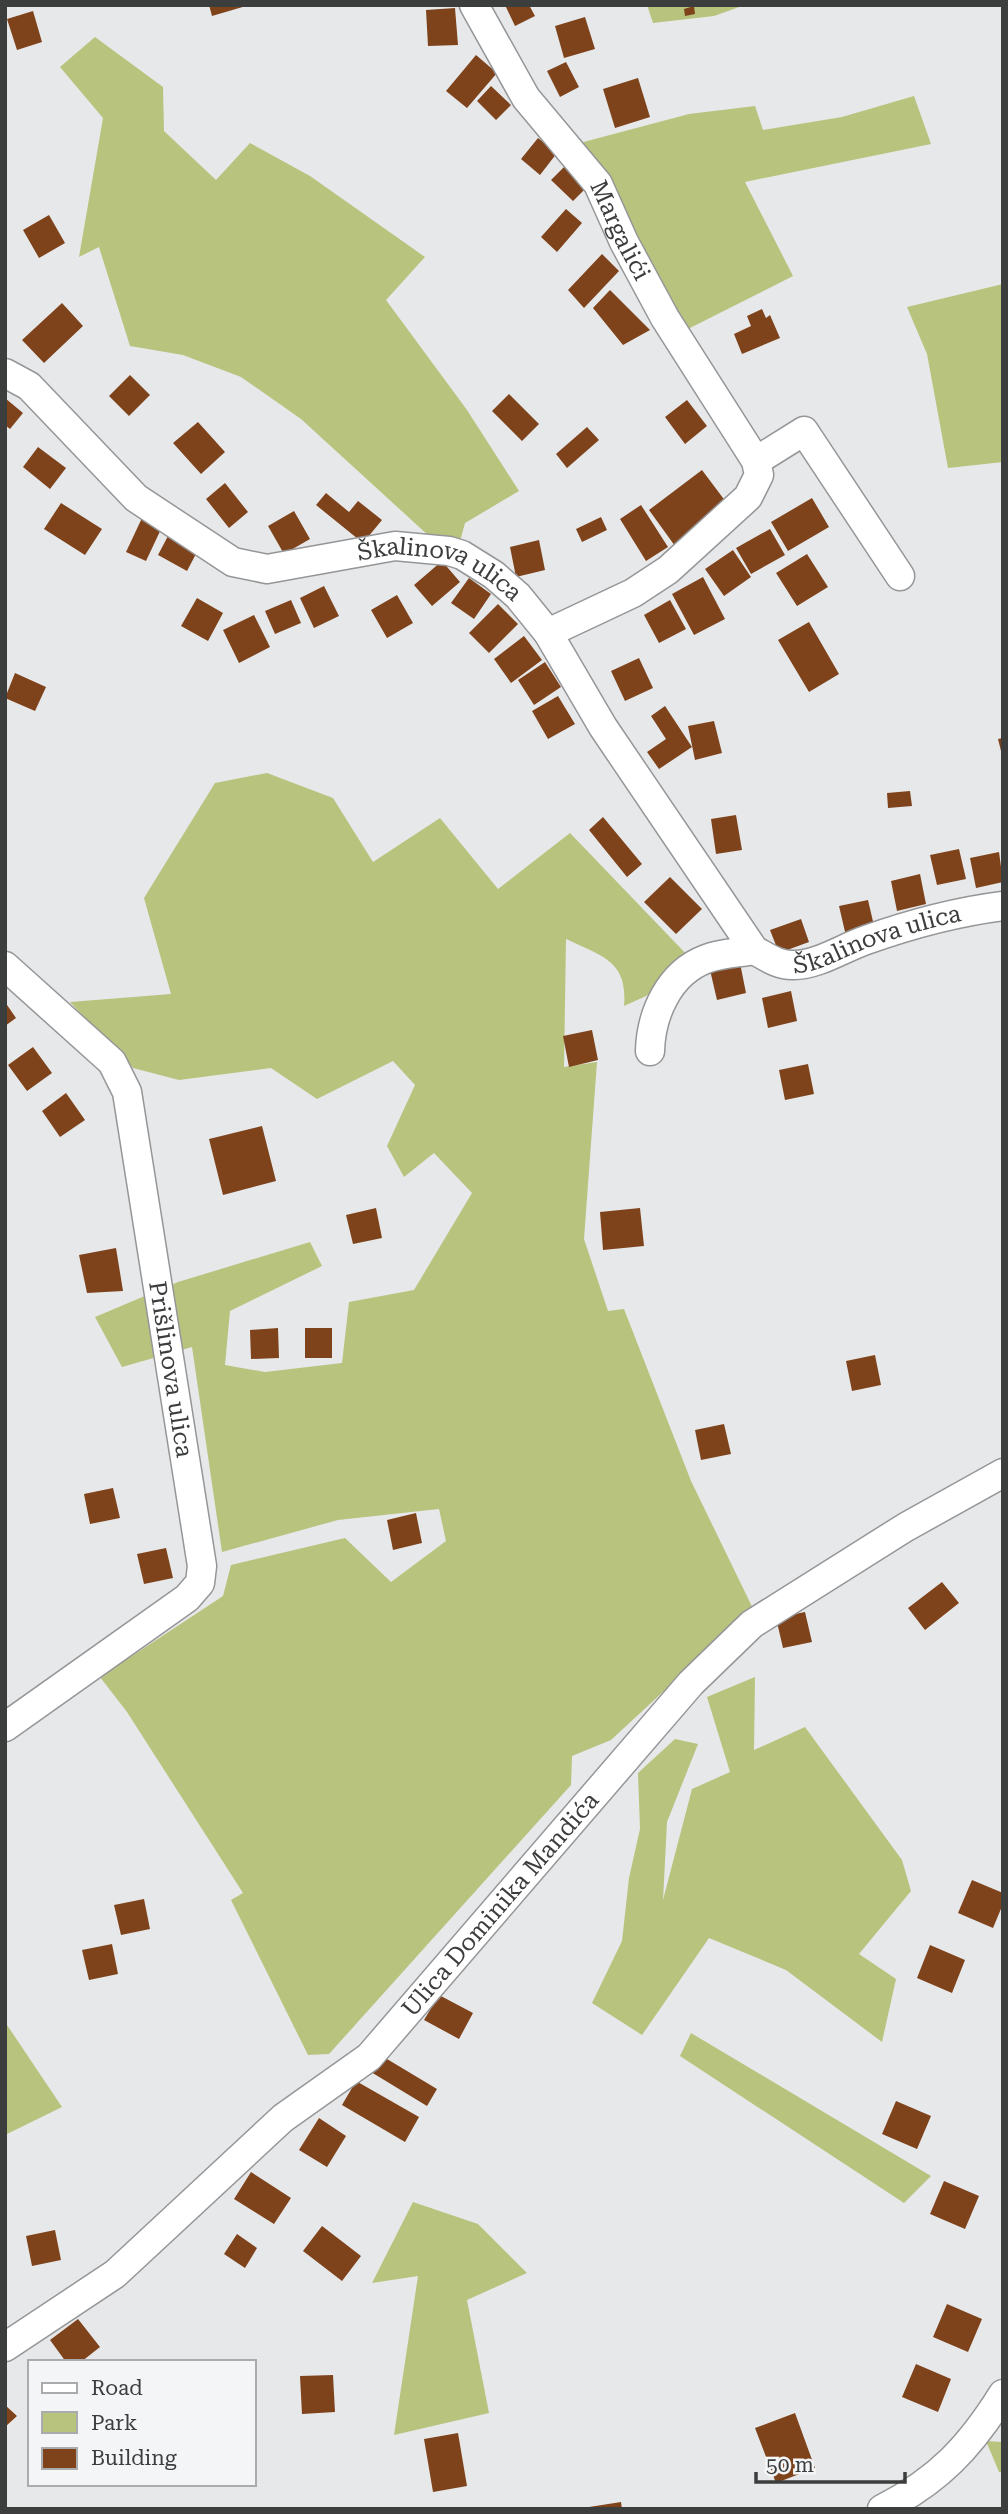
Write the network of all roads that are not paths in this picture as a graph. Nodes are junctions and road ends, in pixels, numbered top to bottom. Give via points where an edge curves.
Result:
1 (474, 5) edge
2 (5, 373) edge
3 (756, 461) junction
4 (900, 576) dead end
5 (548, 633) junction
6 (1003, 906) edge
7 (754, 950) junction
8 (5, 966) edge
9 (650, 1051) dead end
10 (1001, 1469) edge
11 (5, 1727) edge
12 (5, 2347) edge
13 (1003, 2395) edge
14 (881, 2509) edge

1 - 3 street, Margalići via 526,98 598,184 665,318
2 - 5 street, Škalinova ulica via 47,402 136,498 233,562 267,569 395,546 449,551 494,575
3 - 4 street via 804,431
3 - 5 street via 759,475 748,497 668,569 633,593
5 - 7 street, Škalinova ulica via 603,727
6 - 7 street, Škalinova ulica via 943,915 805,964 781,964
7 - 9 street, Škalinova ulica via 708,958 684,972 654,1018
8 - 11 street, Prišlinova ulica via 112,1062 127,1092 202,1566 200,1583 187,1598
10 - 12 street, Ulica Dominika Mandića via 752,1625 691,1683 369,2057 283,2118 115,2274
13 - 14 street via 943,2472

